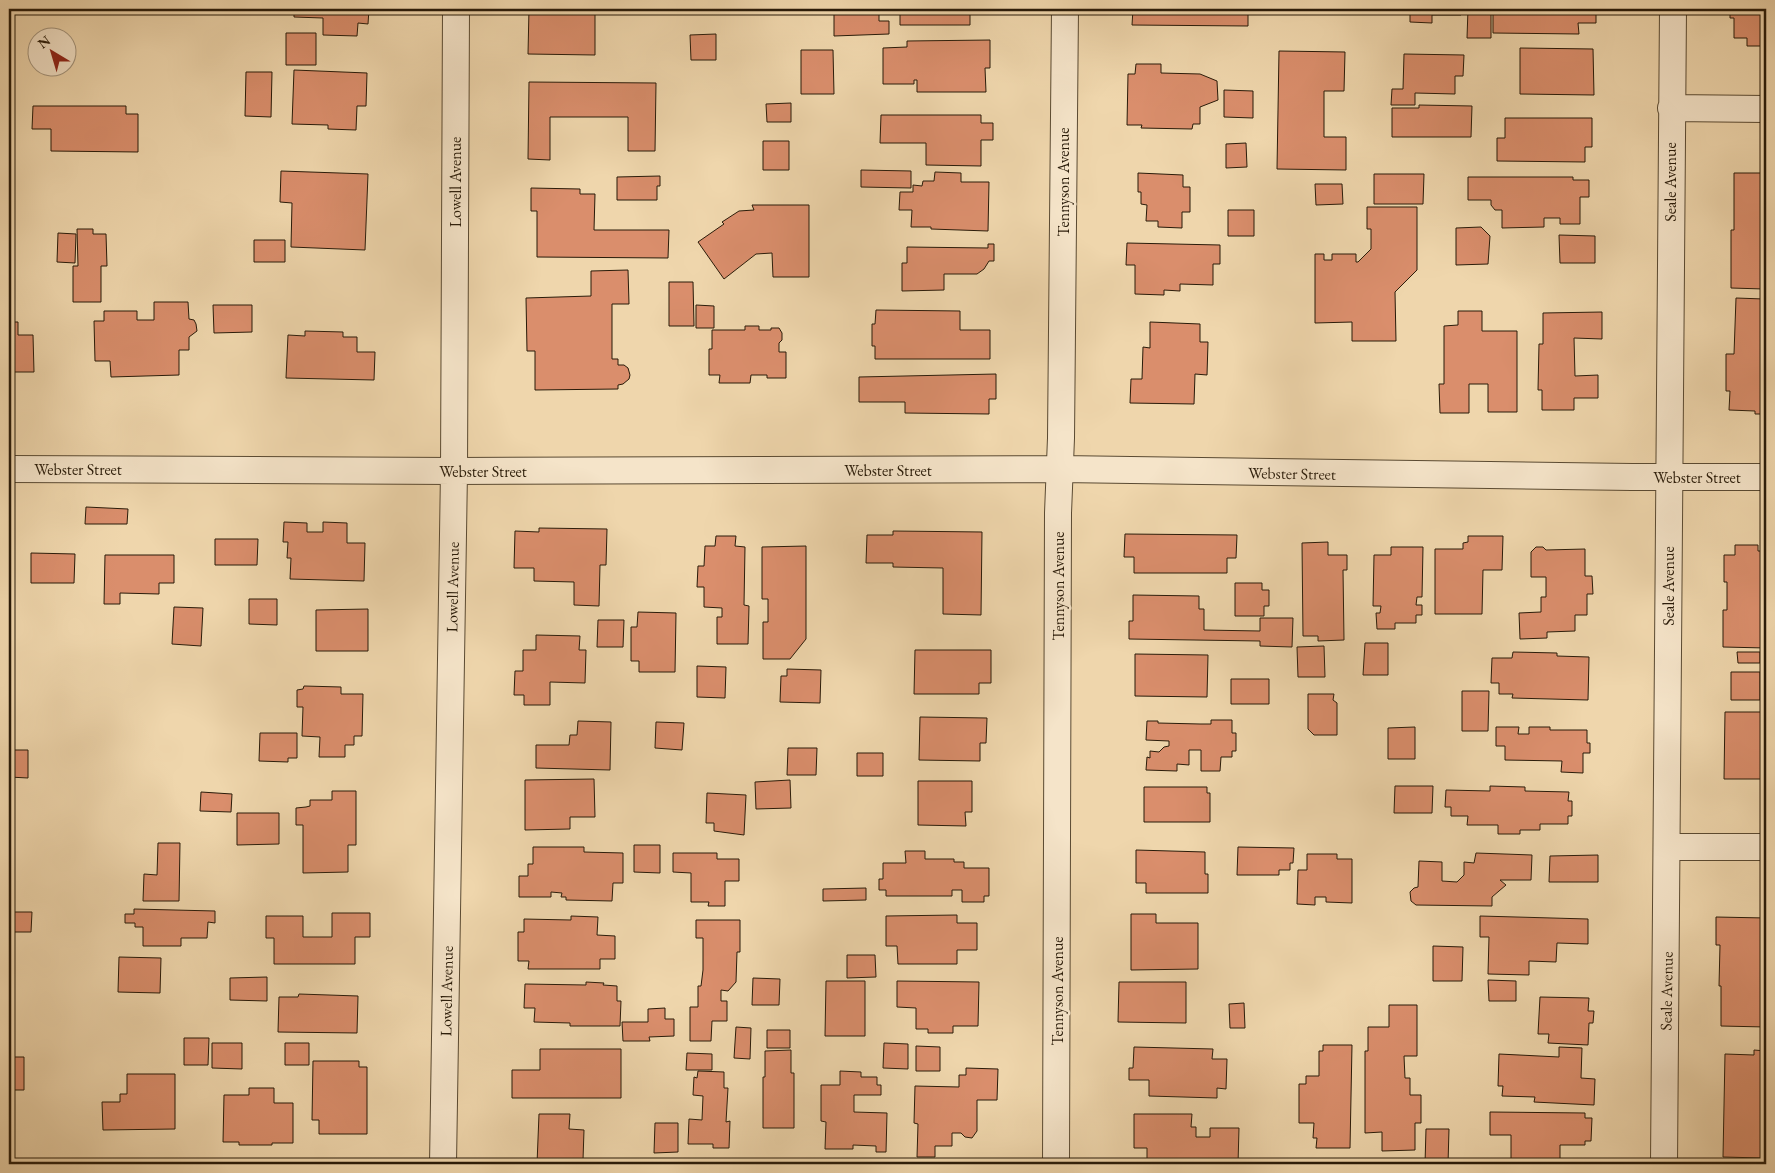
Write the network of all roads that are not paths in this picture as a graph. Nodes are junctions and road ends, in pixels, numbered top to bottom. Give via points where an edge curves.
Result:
1 (456, 9) edge
2 (1065, 9) edge
3 (1672, 9) edge
4 (1671, 108) junction
5 (1766, 109) edge
6 (9, 469) edge
7 (1060, 469) junction
8 (454, 471) junction
9 (1668, 477) junction
10 (1766, 477) edge
11 (1667, 847) junction
12 (1766, 847) edge
13 (443, 1164) edge
14 (1056, 1164) edge
15 (1664, 1164) edge

1 - 8 street, Lowell Avenue
2 - 7 street, Tennyson Avenue
3 - 4 street, Seale Avenue
4 - 5 street
4 - 9 street, Seale Avenue
6 - 8 street, Webster Street
7 - 8 street, Webster Street
7 - 9 street, Webster Street
7 - 14 street, Tennyson Avenue
8 - 13 street, Lowell Avenue
9 - 10 street, Webster Street
9 - 11 street, Seale Avenue
11 - 12 street
11 - 15 street, Seale Avenue

